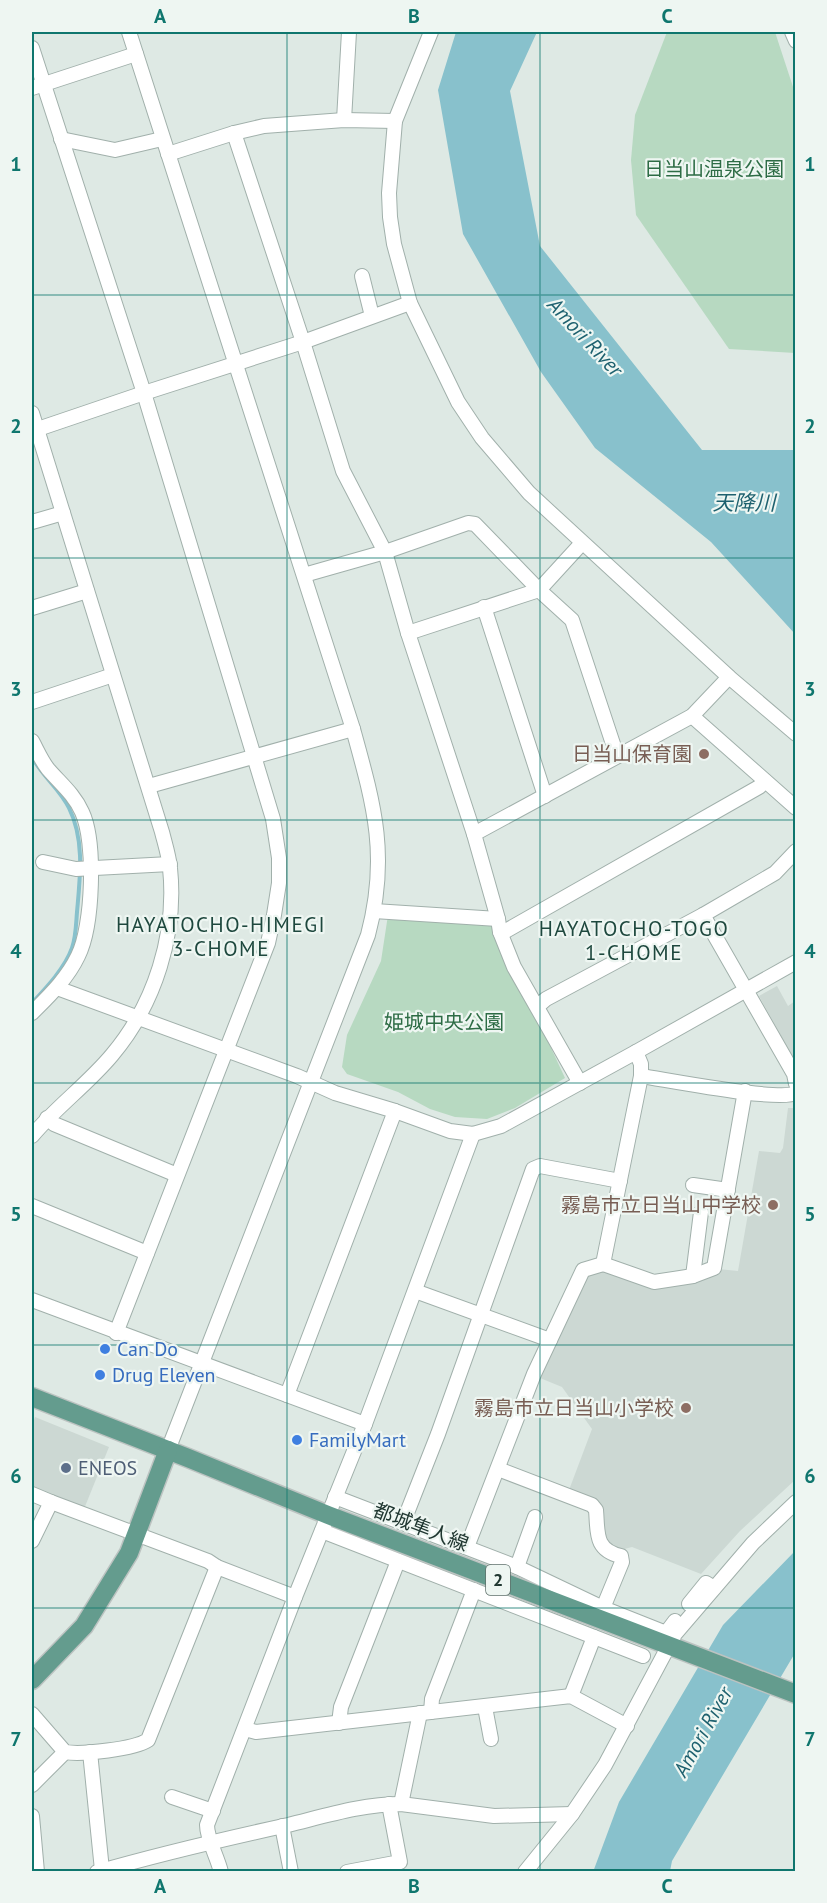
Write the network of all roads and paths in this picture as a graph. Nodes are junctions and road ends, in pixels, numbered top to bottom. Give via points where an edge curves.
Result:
1 (129, 32) edge
2 (349, 32) edge
3 (431, 32) edge
4 (792, 32) edge
5 (795, 41) edge
6 (32, 48) edge
7 (136, 54) junction
8 (37, 86) edge
9 (344, 120) junction
10 (395, 121) junction
11 (234, 133) junction
12 (61, 139) junction
13 (162, 139) junction
14 (168, 154) junction
15 (362, 276) dead end
16 (410, 303) junction
17 (372, 316) junction
18 (303, 342) junction
19 (236, 363) junction
20 (144, 393) junction
21 (32, 413) edge
22 (34, 430) edge
23 (63, 513) junction
24 (32, 522) edge
25 (582, 543) junction
26 (385, 552) junction
27 (304, 575) junction
28 (539, 590) junction
29 (87, 591) junction
30 (484, 607) junction
31 (32, 608) edge
32 (408, 633) junction
33 (113, 675) junction
34 (729, 677) junction
35 (32, 702) edge
36 (692, 716) junction
37 (353, 729) junction
38 (795, 734) edge
39 (32, 741) edge
40 (617, 756) junction
41 (256, 758) junction
42 (765, 781) junction
43 (149, 786) junction
44 (545, 796) junction
45 (795, 808) edge
46 (474, 834) junction
47 (795, 851) edge
48 (43, 862) dead end
49 (170, 864) junction
50 (85, 869) junction
51 (374, 911) junction
52 (703, 915) junction
53 (499, 925) junction
54 (795, 962) edge
55 (57, 988) junction
56 (746, 989) junction
57 (37, 997) edge
58 (538, 1006) junction
59 (32, 1013) edge
60 (139, 1017) junction
61 (227, 1050) junction
62 (636, 1052) junction
63 (641, 1076) junction
64 (312, 1083) junction
65 (580, 1083) junction
66 (795, 1084) edge
67 (745, 1091) junction
68 (795, 1093) edge
69 (396, 1111) junction
70 (47, 1118) junction
71 (473, 1134) junction
72 (32, 1136) edge
73 (177, 1175) junction
74 (620, 1181) junction
75 (693, 1185) dead end
76 (728, 1190) junction
77 (32, 1206) edge
78 (701, 1212) dead end
79 (147, 1253) junction
80 (603, 1264) junction
81 (693, 1276) junction
82 (415, 1291) junction
83 (32, 1300) edge
84 (480, 1315) junction
85 (116, 1333) junction
86 (549, 1340) junction
87 (202, 1365) junction
88 (287, 1395) junction
89 (32, 1397) edge
90 (365, 1424) junction
91 (168, 1450) junction
92 (498, 1469) junction
93 (32, 1494) edge
94 (335, 1497) junction
95 (51, 1502) junction
96 (795, 1502) edge
97 (535, 1517) dead end
98 (325, 1523) junction
99 (403, 1523) junction
100 (136, 1534) junction
101 (32, 1541) edge
102 (467, 1547) junction
103 (398, 1561) junction
104 (217, 1567) junction
105 (517, 1567) junction
106 (714, 1588) junction
107 (474, 1590) junction
108 (295, 1597) junction
109 (603, 1608) junction
110 (594, 1637) junction
111 (673, 1647) junction
112 (643, 1656) dead end
113 (32, 1680) edge
114 (795, 1694) edge
115 (571, 1696) junction
116 (485, 1707) junction
117 (425, 1712) junction
118 (32, 1714) edge
119 (339, 1723) junction
120 (627, 1726) junction
121 (245, 1729) junction
122 (491, 1739) dead end
123 (65, 1752) junction
124 (90, 1752) junction
125 (32, 1785) edge
126 (172, 1797) dead end
127 (395, 1804) junction
128 (213, 1811) junction
129 (572, 1814) junction
130 (32, 1816) edge
131 (282, 1826) junction
132 (210, 1843) junction
133 (100, 1871) edge
134 (37, 1872) edge
135 (221, 1872) edge
136 (291, 1872) edge
137 (347, 1872) edge
138 (525, 1872) edge

1 - 7 street
2 - 9 street
3 - 10 street
4 - 5 street
6 - 8 street
7 - 8 street
7 - 13 street
8 - 12 street
9 - 10 street
9 - 11 street via 264,126
10 - 16 street via 390,217
11 - 14 street
11 - 18 street
12 - 13 street via 115,150
12 - 20 street
13 - 14 street
14 - 19 street
15 - 17 street
16 - 17 street
16 - 25 street via 458,402 482,438 530,493
17 - 18 street
18 - 19 street
18 - 26 street via 343,471
19 - 20 street
19 - 27 street
20 - 22 street
20 - 41 street
21 - 22 street
22 - 23 street
23 - 24 street
23 - 29 street
25 - 28 street
25 - 34 street
26 - 27 street
26 - 28 street via 468,523 475,524
26 - 32 street
27 - 37 street
28 - 30 street
28 - 40 street via 572,620
29 - 31 street
29 - 33 street
30 - 32 street
30 - 44 street
32 - 46 street
33 - 35 street
33 - 43 street
34 - 36 street
34 - 38 street
36 - 40 street
36 - 42 street
37 - 41 street
37 - 51 street via 377,830 379,860
39 - 50 street via 43,762 83,812 88,839
40 - 44 street
41 - 43 street
41 - 61 street via 273,819 279,883 268,943
42 - 45 street
42 - 53 street via 502,933
43 - 49 street
44 - 46 street
46 - 53 street
47 - 52 street via 776,873
48 - 50 street
49 - 50 street
49 - 60 street via 169,930 158,975
50 - 55 street via 87,920 81,950
51 - 53 street
51 - 64 street
52 - 56 street
52 - 58 street
53 - 58 street via 514,967
54 - 56 street
55 - 57 street
55 - 60 street
56 - 62 street
56 - 66 street via 794,1074
57 - 59 street
58 - 65 street
60 - 61 street
60 - 70 street via 112,1056
61 - 64 street
61 - 73 street
62 - 63 street via 642,1064
62 - 65 street
63 - 67 street
63 - 74 street
64 - 69 street
64 - 87 street
65 - 71 street via 501,1126
67 - 68 street via 781,1096
67 - 76 street
69 - 71 street via 450,1131
69 - 88 street
70 - 72 street
70 - 73 street
71 - 82 street
73 - 79 street
74 - 80 street
74 - 84 street via 540,1166 533,1169
75 - 76 street
76 - 81 street via 714,1268
77 - 79 street
78 - 81 street
79 - 85 street
80 - 81 street via 654,1282
80 - 86 street via 583,1270
82 - 84 street
82 - 90 street
83 - 85 street
84 - 86 street
84 - 99 street
85 - 87 street
86 - 92 street
87 - 88 street
87 - 91 street
88 - 90 street
89 - 91 main road, 都城隼人線 / 2
90 - 94 street
91 - 98 main road, 都城隼人線 / 2
91 - 100 main road
92 - 102 street
92 - 109 street via 592,1505 596,1510 602,1546 621,1556 622,1562
93 - 95 street
94 - 98 street
94 - 99 street
95 - 100 street
95 - 101 street
96 - 106 street
97 - 105 street
98 - 103 street
98 - 108 street
98 - 111 main road, 都城隼人線 / 2
99 - 102 street
100 - 104 street
100 - 113 main road via 129,1553 84,1626
102 - 105 street
103 - 107 street
103 - 119 street via 341,1707
104 - 108 street
104 - 124 street via 148,1740 140,1745
105 - 109 street
106 - 109 street via 706,1583 666,1633
106 - 111 street via 675,1634
107 - 110 street
107 - 117 street
108 - 121 street
110 - 112 street
110 - 115 street
111 - 114 main road, 都城隼人線 / 2
111 - 120 street
115 - 116 street
115 - 120 street
116 - 117 street
116 - 122 street
117 - 119 street
117 - 127 street
118 - 123 street
119 - 121 street via 256,1732
120 - 129 street
121 - 128 street
123 - 124 street
123 - 125 street
124 - 133 street
126 - 128 street
127 - 129 street via 494,1816
127 - 131 street
127 - 137 street via 400,1862
128 - 132 street via 207,1825
129 - 138 street
130 - 134 street
131 - 132 street
131 - 136 street
132 - 133 street
132 - 135 street

